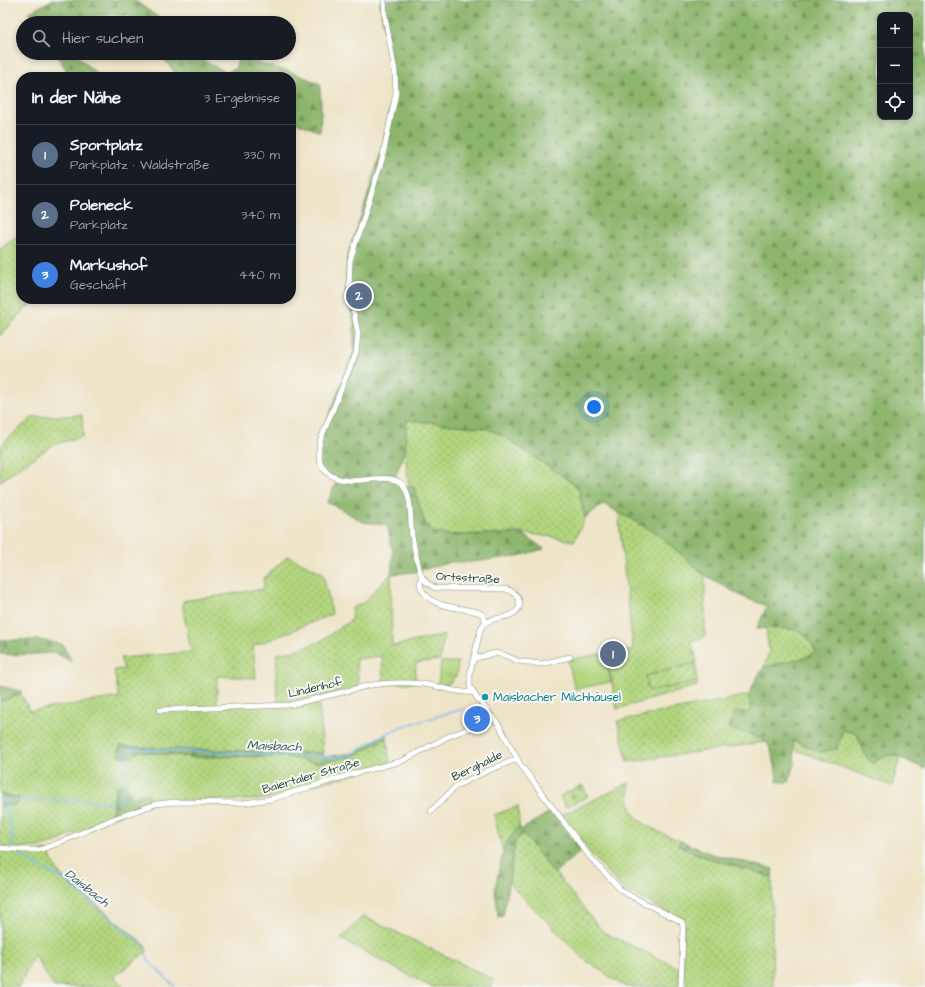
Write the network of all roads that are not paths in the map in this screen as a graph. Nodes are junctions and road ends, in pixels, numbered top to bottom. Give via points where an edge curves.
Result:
1 (384, 0) edge
2 (421, 574) junction
3 (486, 622) junction
4 (570, 657) dead end
5 (473, 659) junction
6 (472, 692) junction
7 (160, 710) dead end
8 (495, 719) junction
9 (517, 759) junction
10 (431, 812) dead end
11 (0, 848) edge
12 (681, 987) edge

1 - 2 street via 397,84 396,93 382,160 350,261 349,288 358,334 356,353 320,441 319,453 322,466 340,480 388,480 398,481 404,486 409,500 412,536
2 - 3 street via 420,587 433,601 477,612 482,614
2 - 3 street, Ortsstraße via 435,588 505,589 516,594 520,603 516,612
3 - 5 street via 481,628
4 - 5 street via 541,664 518,661 495,653
5 - 6 street via 469,681
6 - 7 street, Lindenhof via 458,692 420,684 385,684 286,705
6 - 8 street
8 - 9 street
8 - 11 street, Baiertaler Straße via 449,736 402,761 271,799 243,803 156,804 45,848
9 - 10 street, Berghalde via 456,786
9 - 12 street via 590,857 623,892 682,922 684,927

